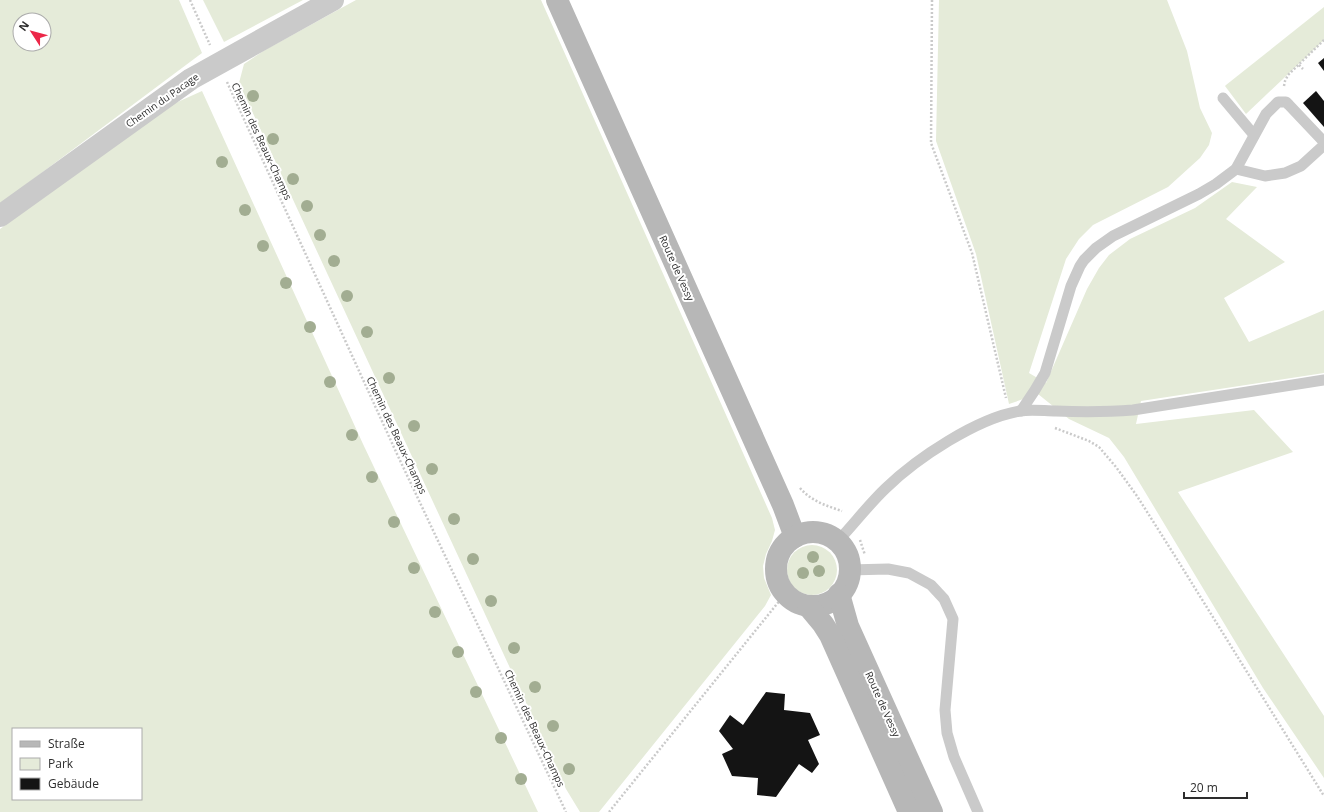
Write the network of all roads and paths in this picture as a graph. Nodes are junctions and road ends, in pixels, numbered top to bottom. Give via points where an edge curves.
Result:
1 (190, 0) edge
2 (333, 0) edge
3 (557, 0) edge
4 (932, 0) edge
5 (1324, 40) edge
6 (218, 64) junction
7 (1299, 65) junction
8 (1303, 69) dead end
9 (1223, 98) dead end
10 (1286, 102) junction
11 (1254, 135) junction
12 (1324, 142) edge
13 (1324, 146) edge
14 (1236, 169) junction
15 (0, 216) edge
16 (1324, 380) edge
17 (1021, 411) junction
18 (1009, 414) junction
19 (1050, 427) dead end
20 (795, 537) junction
21 (837, 542) junction
22 (849, 570) junction
23 (785, 594) junction
24 (840, 594) junction
25 (808, 606) junction
26 (1324, 796) edge
27 (566, 812) edge
28 (609, 812) edge
29 (909, 812) edge
30 (932, 812) edge
31 (978, 812) edge

1 - 6 path, Chemin des Beaux-Champs
2 - 6 street, Chemin du Pacage
3 - 20 street, Route de Vessy
4 - 18 path via 931,143 972,253
5 - 7 path
6 - 15 street, Chemin du Pacage via 184,84
6 - 27 path, Chemin des Beaux-Champs via 397,454
7 - 8 path
7 - 10 path via 1284,81
9 - 11 lane
10 - 11 lane via 1278,102 1271,108
10 - 12 lane
11 - 14 lane
13 - 14 lane via 1301,166 1281,174 1259,175
14 - 17 lane via 1199,194 1113,236 1084,260 1071,286 1045,373
16 - 17 lane via 1132,410
17 - 18 lane
18 - 21 lane via 983,423 950,440 920,460 886,488
19 - 26 path via 1089,441 1116,467 1175,556
20 - 21 street via 817,533
20 - 23 street via 781,550 777,559 777,578
21 - 22 street via 844,550
22 - 24 street
22 - 31 lane via 909,573 931,585 944,599 953,619 945,710 947,733 954,757
23 - 25 street
23 - 28 path
24 - 25 street via 820,605
24 - 30 street, Route de Vessy via 848,626
25 - 29 street, Route de Vessy via 830,635

